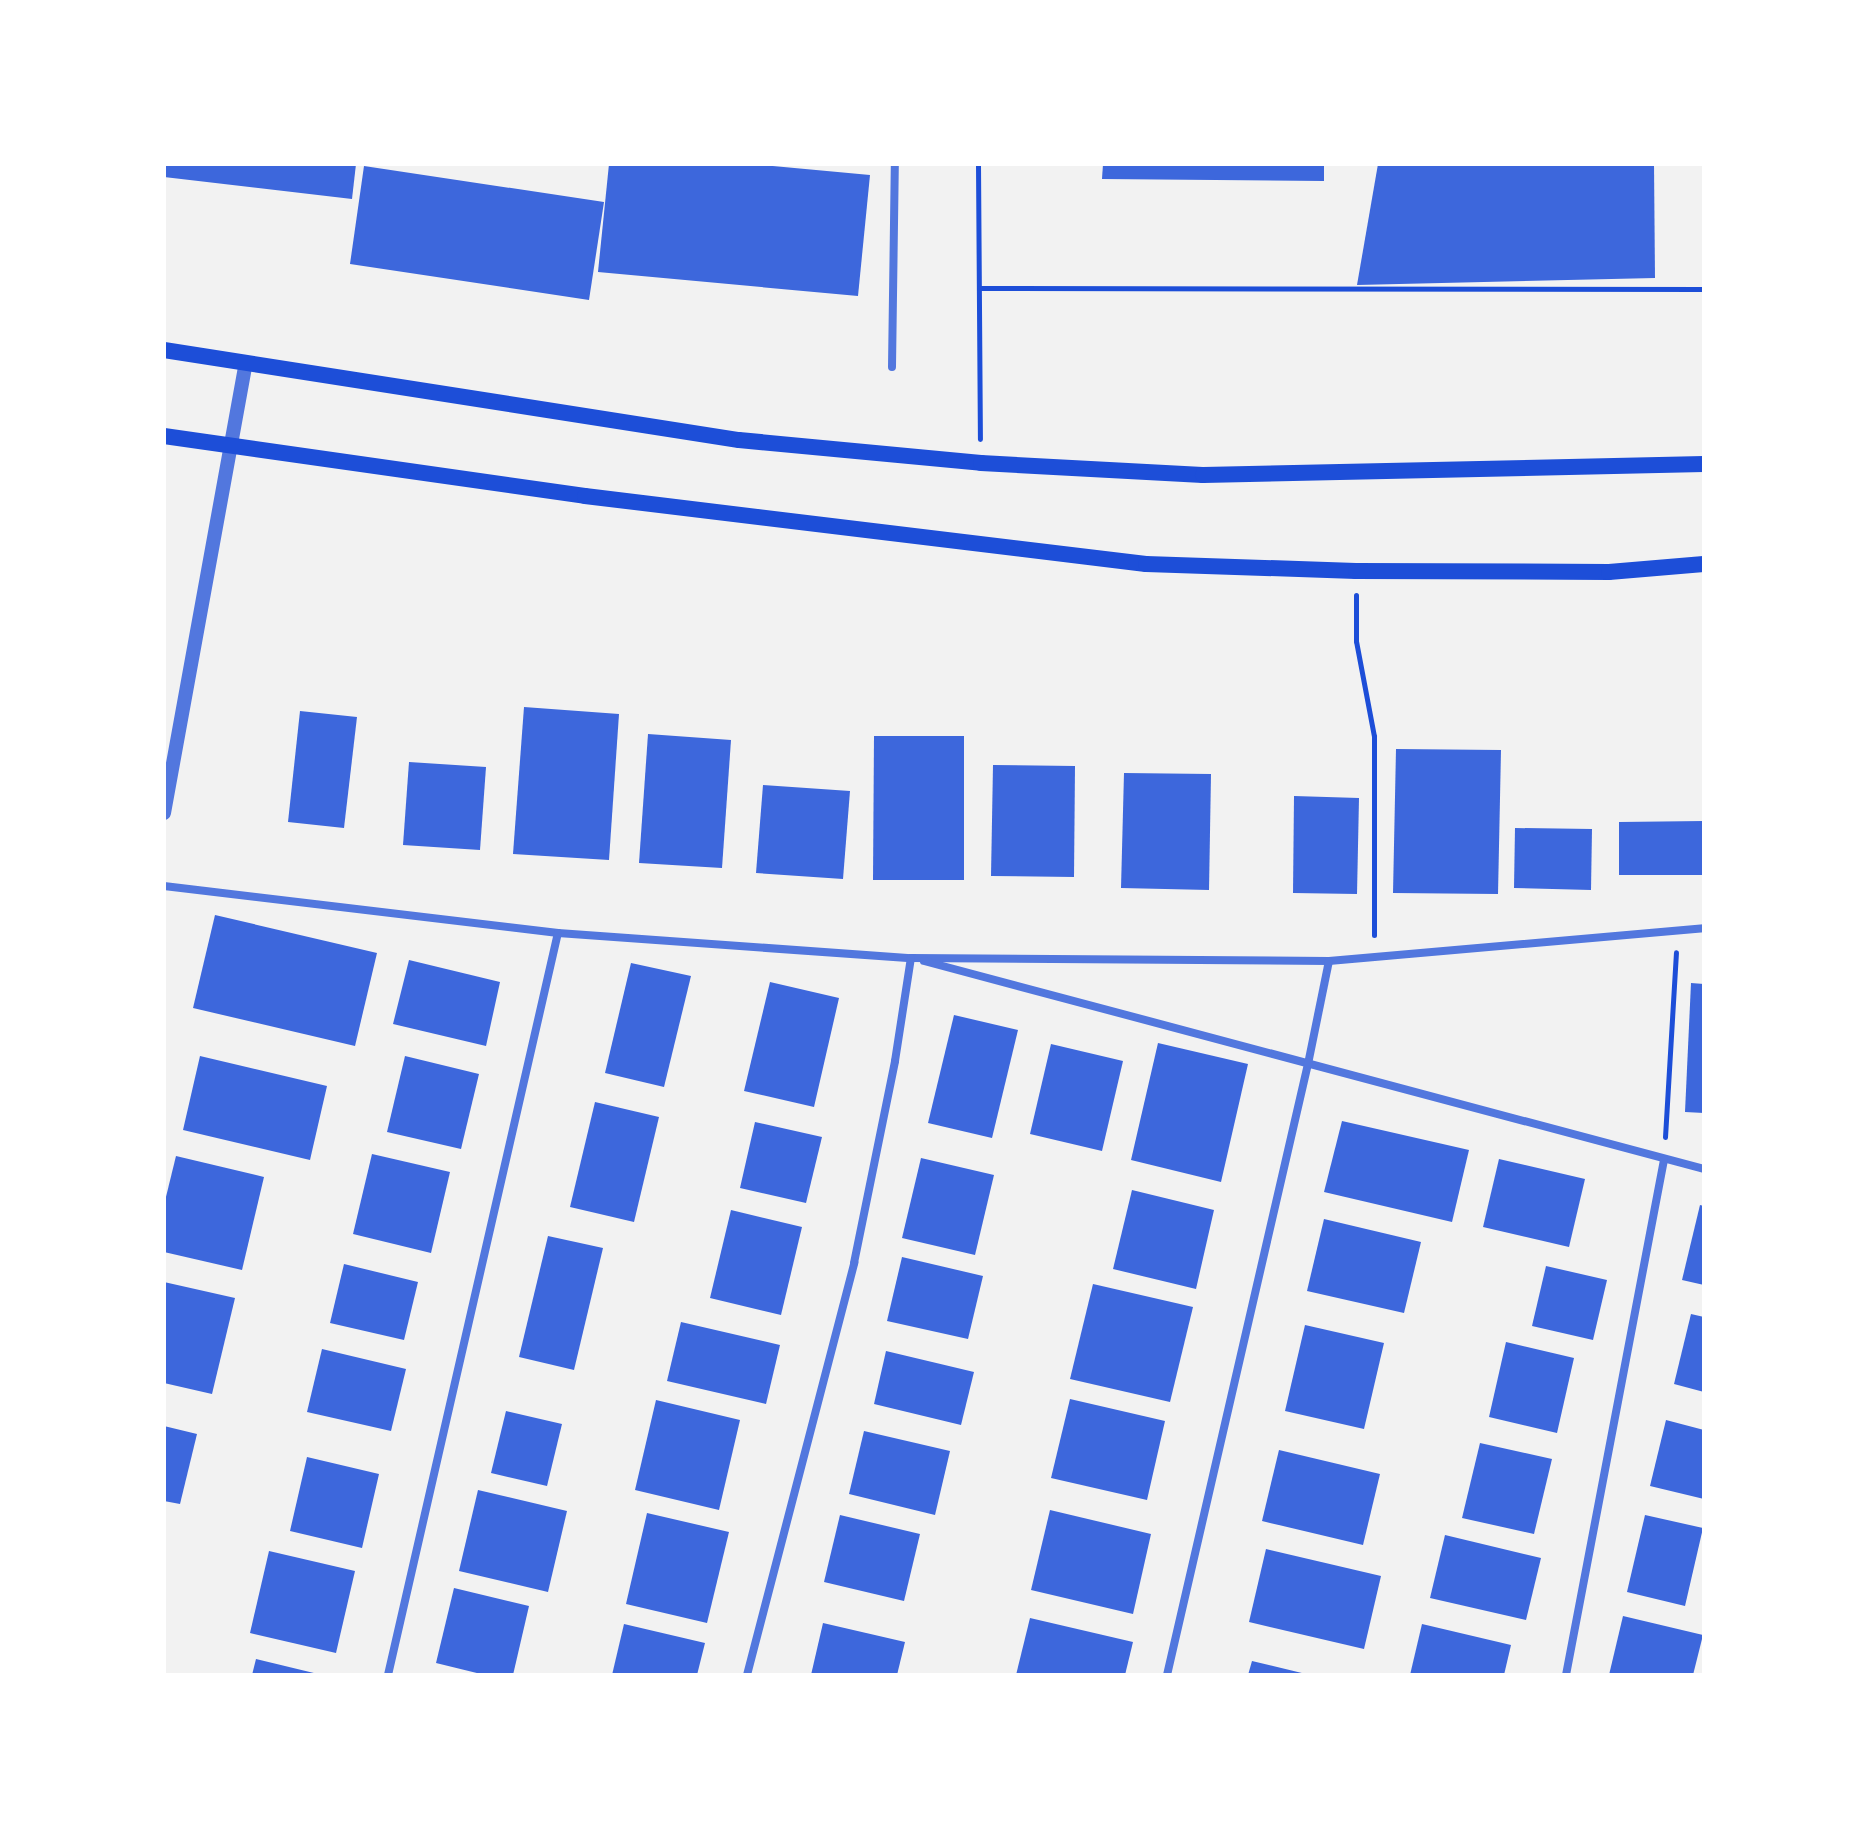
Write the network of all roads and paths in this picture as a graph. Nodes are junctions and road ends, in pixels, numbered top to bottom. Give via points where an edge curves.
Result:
1 (895, 164) edge
2 (978, 164) edge
3 (979, 288) junction
4 (1704, 289) edge
5 (164, 350) edge
6 (246, 363) junction
7 (892, 367) dead end
8 (164, 436) edge
9 (231, 447) junction
10 (981, 463) junction
11 (1704, 464) edge
12 (1704, 564) edge
13 (1356, 571) junction
14 (164, 813) edge
15 (164, 886) edge
16 (1704, 928) edge
17 (1677, 931) junction
18 (558, 933) junction
19 (1374, 956) junction
20 (911, 958) junction
21 (1329, 961) junction
22 (1308, 1064) junction
23 (1664, 1160) junction
24 (1704, 1169) edge
25 (388, 1675) edge
26 (747, 1675) edge
27 (1167, 1675) edge
28 (1566, 1675) edge

1 - 7 street
2 - 3 path
3 - 4 path
3 - 10 path
5 - 6 main road
6 - 9 street
6 - 10 main road via 739,440
8 - 9 main road
9 - 13 main road via 1131,562
9 - 14 street
10 - 11 main road via 1203,475
12 - 13 main road via 1609,572
13 - 19 path via 1356,641 1374,736
15 - 18 street
16 - 17 street
17 - 19 street
17 - 23 path
18 - 20 street
18 - 25 street
19 - 21 street
20 - 21 street
20 - 22 street
20 - 26 street via 854,1263
21 - 22 street
22 - 23 street
22 - 27 street
23 - 24 street
23 - 28 street

